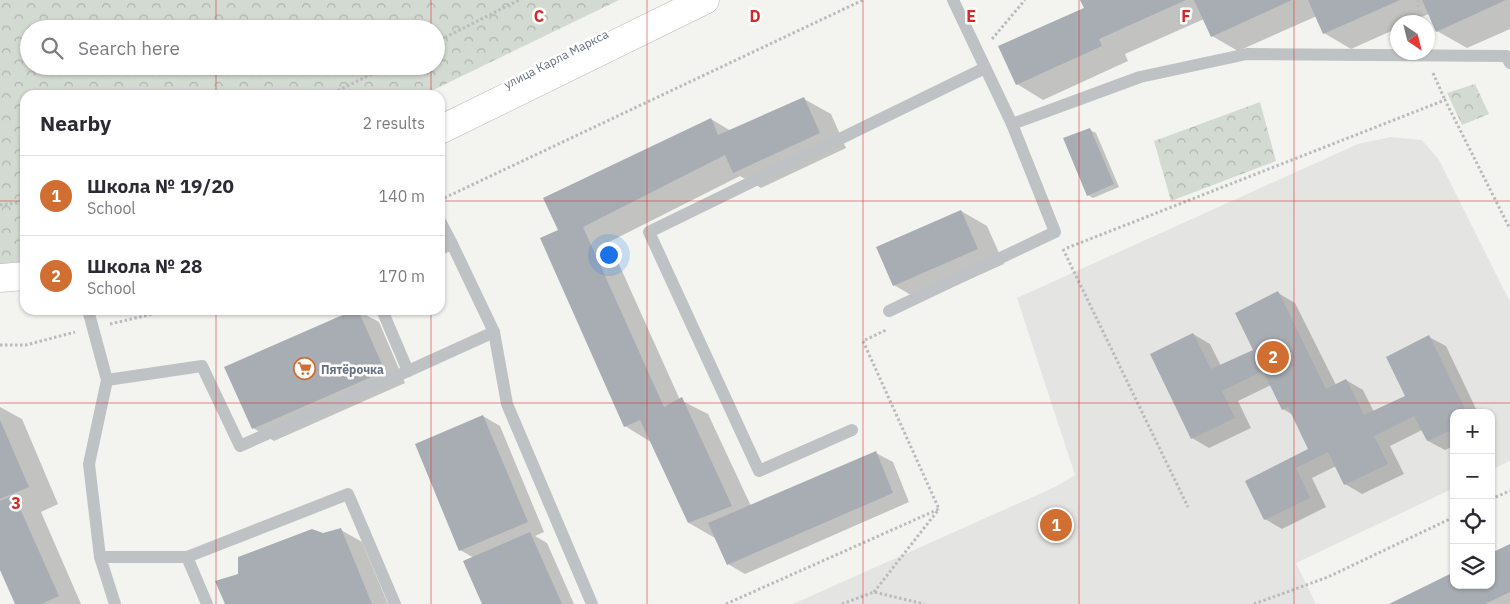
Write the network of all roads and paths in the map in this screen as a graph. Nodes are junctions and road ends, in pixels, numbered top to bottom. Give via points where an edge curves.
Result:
1 (519, 0) edge
2 (673, 0) edge
3 (706, 0) edge
4 (863, 0) edge
5 (953, 0) edge
6 (1418, 0) edge
7 (1419, 15) edge
8 (445, 37) edge
9 (1510, 63) edge
10 (985, 68) junction
11 (369, 75) edge
12 (338, 90) edge
13 (445, 115) edge
14 (1012, 124) junction
15 (445, 128) edge
16 (445, 198) edge
17 (20, 203) edge
18 (0, 205) edge
19 (1510, 229) edge
20 (445, 231) edge
21 (1056, 232) junction
22 (452, 244) junction
23 (445, 248) edge
24 (1064, 250) junction
25 (1055, 254) dead end
26 (20, 276) edge
27 (0, 278) edge
28 (20, 285) edge
29 (0, 287) edge
30 (890, 311) dead end
31 (89, 315) edge
32 (384, 315) edge
33 (889, 329) dead end
34 (494, 332) junction
35 (408, 371) junction
36 (107, 380) junction
37 (852, 430) dead end
38 (1510, 491) edge
39 (1493, 499) edge
40 (1188, 507) dead end
41 (940, 509) junction
42 (1450, 519) edge
43 (100, 557) junction
44 (187, 558) junction
45 (874, 592) junction
46 (115, 604) edge
47 (207, 604) edge
48 (395, 604) edge
49 (592, 604) edge
50 (726, 604) edge
51 (842, 604) edge
52 (924, 604) edge
53 (1254, 604) edge

1 - 8 path
2 - 13 street, улица Карла Маркса
3 - 15 street
4 - 16 path
5 - 10 lane
6 - 7 path
9 - 14 lane via 1506,56 1247,54 1140,77
10 - 14 lane
10 - 37 lane via 649,232 759,471
11 - 12 path
14 - 21 lane
17 - 18 path
19 - 24 path via 1444,100
20 - 22 lane
21 - 24 path
21 - 30 lane
22 - 23 lane
22 - 34 lane
24 - 25 path
24 - 40 path
26 - 27 street
28 - 29 street
31 - 36 lane
32 - 35 lane
33 - 41 path via 863,341
34 - 35 lane
34 - 49 lane via 507,404
35 - 36 lane via 240,446 202,366
36 - 43 lane via 89,464
38 - 39 path
41 - 45 path
41 - 50 path
42 - 53 path via 1328,577
43 - 44 lane
43 - 46 lane
44 - 47 lane
44 - 48 lane via 348,494
45 - 51 path
45 - 52 path

